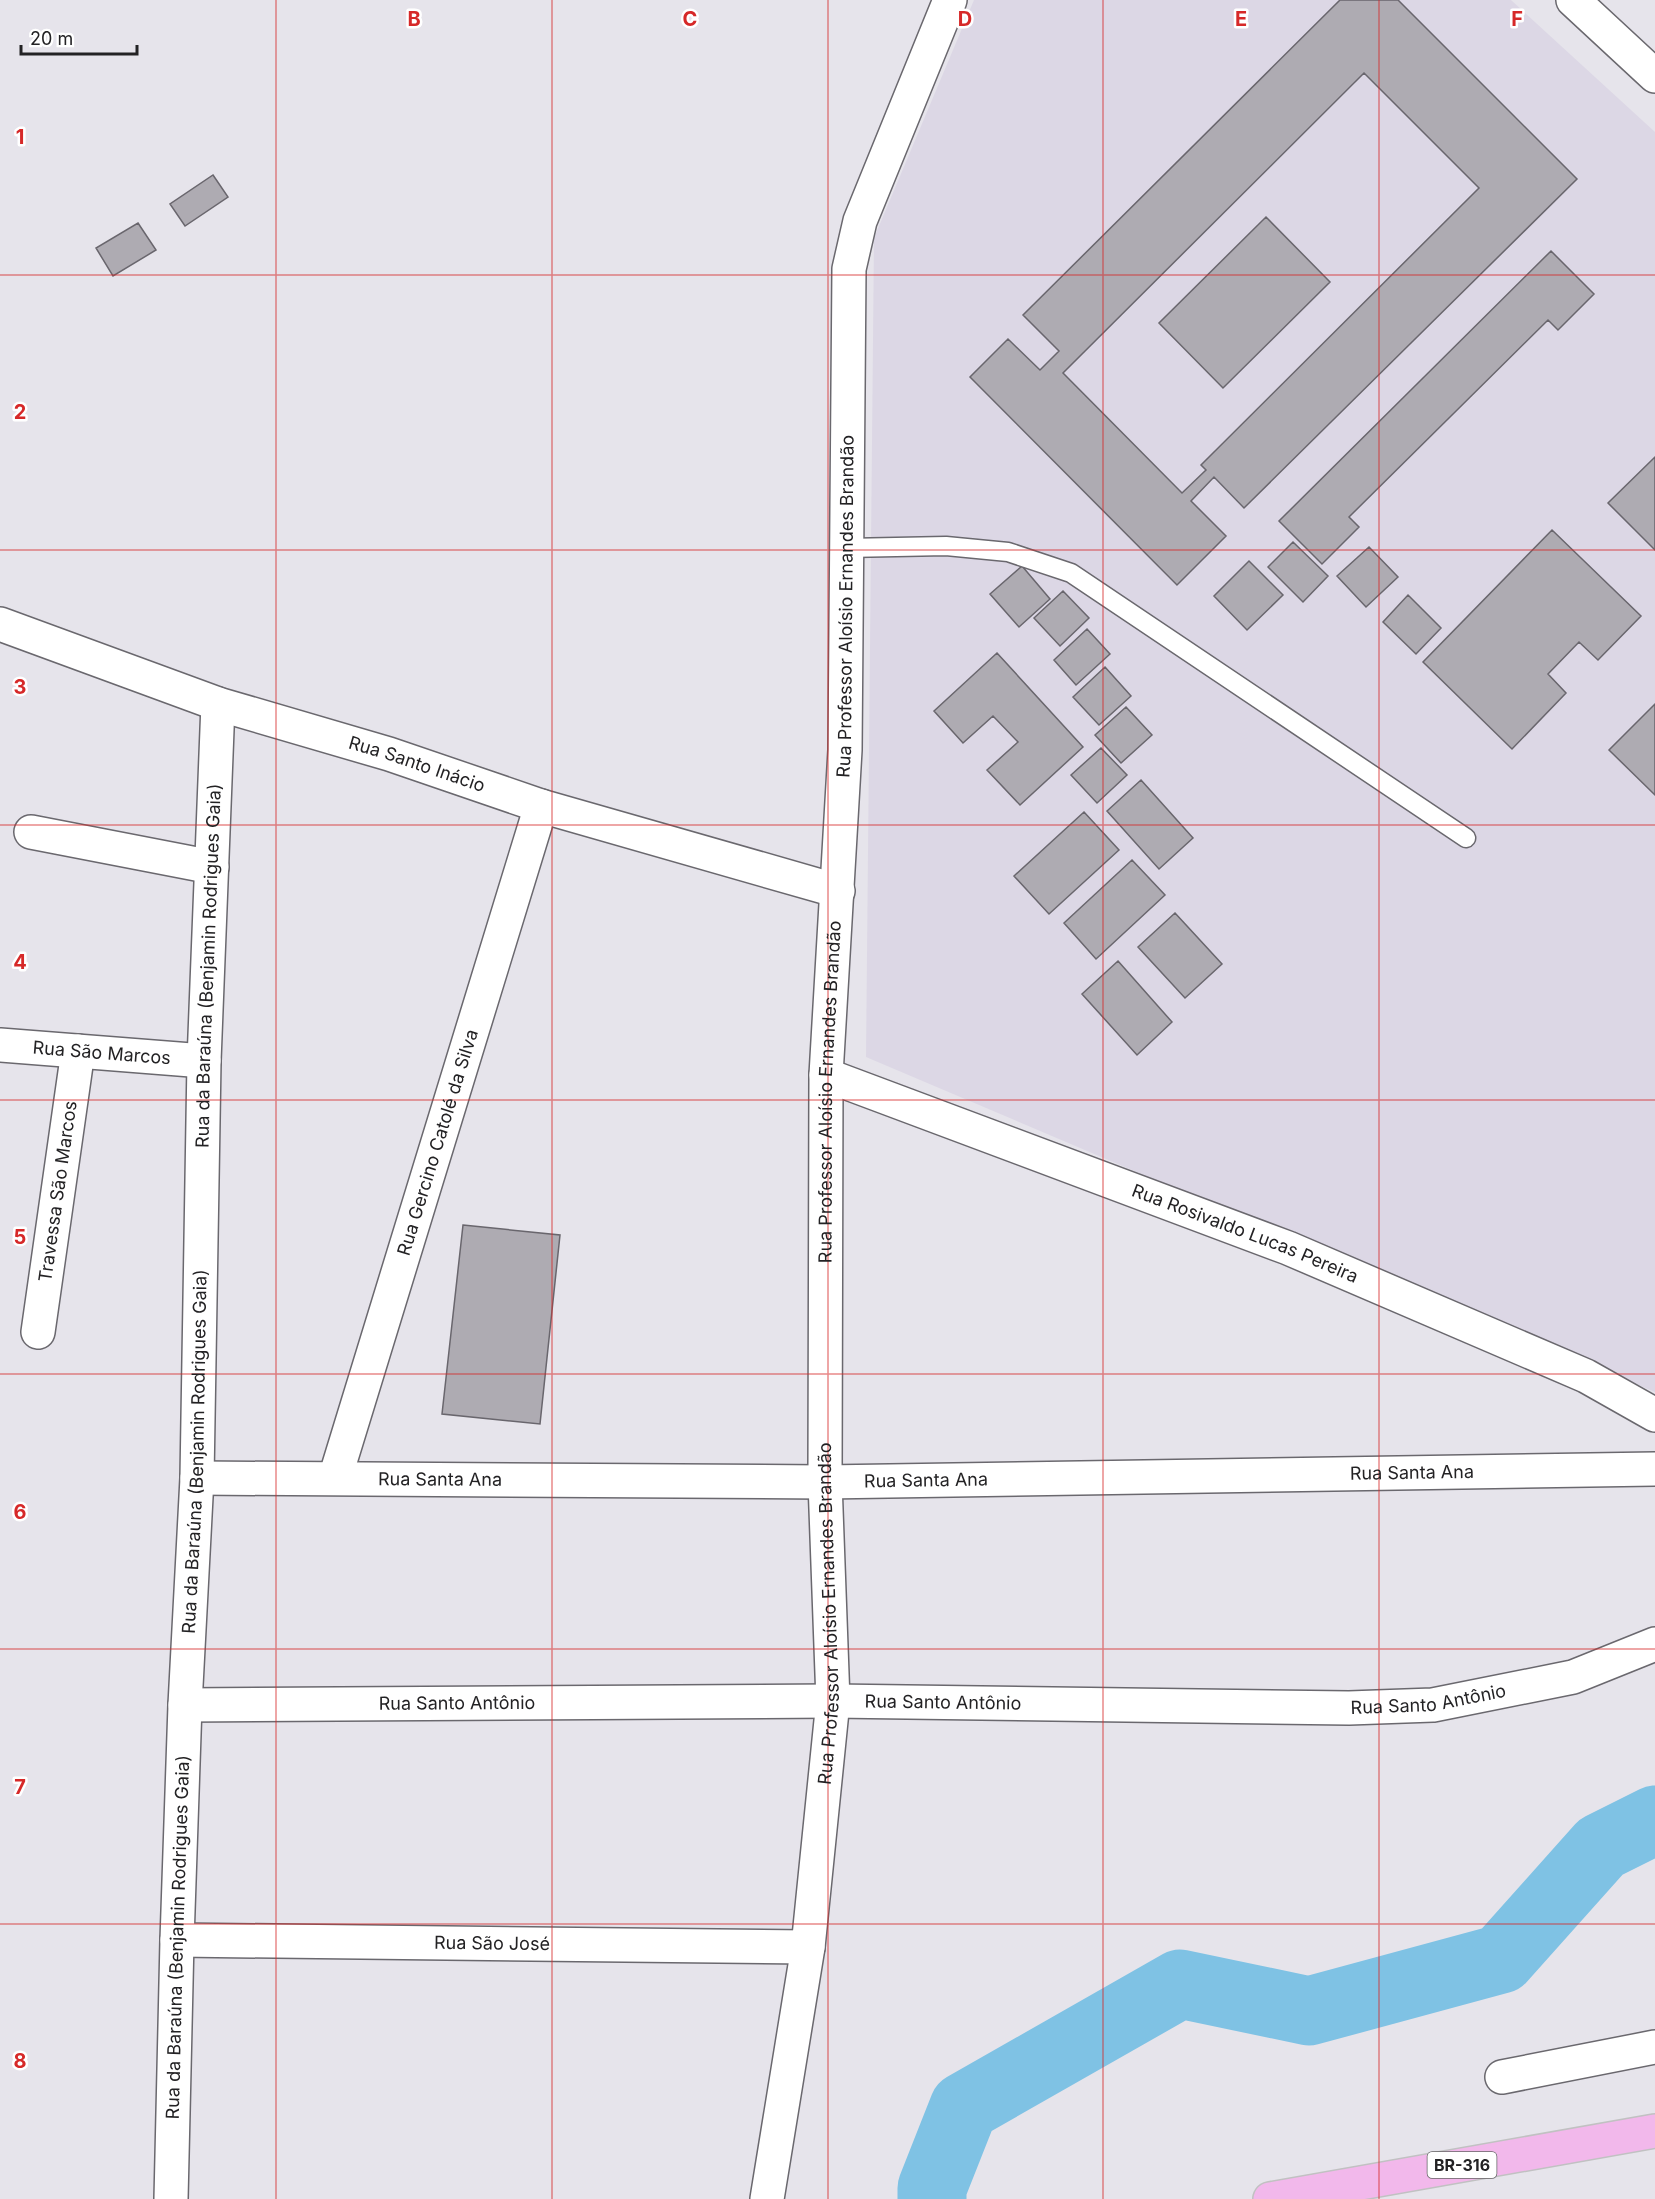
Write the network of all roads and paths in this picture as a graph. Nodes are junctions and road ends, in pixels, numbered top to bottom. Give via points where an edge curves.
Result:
1 (950, 0) edge
2 (1572, 0) edge
3 (1655, 76) edge
4 (846, 548) junction
5 (0, 624) edge
6 (218, 704) junction
7 (541, 806) junction
8 (31, 832) dead end
9 (1466, 838) dead end
10 (212, 867) junction
11 (838, 891) junction
12 (0, 1045) edge
13 (78, 1051) junction
14 (204, 1061) junction
15 (826, 1075) junction
16 (38, 1332) dead end
17 (1655, 1415) edge
18 (1655, 1469) edge
19 (197, 1478) junction
20 (335, 1478) junction
21 (825, 1482) junction
22 (1655, 1644) edge
23 (833, 1701) junction
24 (185, 1705) junction
25 (177, 1940) junction
26 (808, 1947) junction
27 (1655, 2047) edge
28 (1502, 2077) dead end
29 (1655, 2131) edge
30 (171, 2199) edge
31 (767, 2199) edge
32 (1269, 2199) edge

1 - 4 street, Rua Professor Aloísio Ernandes Brandão via 860,221 849,269
2 - 3 street
4 - 9 lane via 946,546 1008,552 1071,573
4 - 11 street, Rua Professor Aloísio Ernandes Brandão via 845,750
5 - 6 street, Rua Santo Inácio
6 - 7 street, Rua Santo Inácio via 389,754
6 - 10 street, Rua da Baraúna (Benjamin Rodrigues Gaia)
7 - 11 street, Rua Santo Inácio
7 - 20 street, Rua Gercino Catolé da Silva
8 - 10 street
10 - 14 street, Rua da Baraúna (Benjamin Rodrigues Gaia)
11 - 15 street, Rua Professor Aloísio Ernandes Brandão
12 - 13 street, Rua São Marcos
13 - 14 street, Rua São Marcos
13 - 16 street, Travessa São Marcos
14 - 19 street, Rua da Baraúna (Benjamin Rodrigues Gaia)
15 - 17 street, Rua Rosivaldo Lucas Pereira via 1288,1248 1586,1376
15 - 21 street, Rua Professor Aloísio Ernandes Brandão
18 - 21 street, Rua Santa Ana
19 - 20 street, Rua Santa Ana
19 - 24 street, Rua da Baraúna (Benjamin Rodrigues Gaia)
20 - 21 street, Rua Santa Ana
21 - 23 street, Rua Professor Aloísio Ernandes Brandão
22 - 23 street, Rua Santo Antônio via 1573,1677 1433,1705 1349,1708
23 - 24 street, Rua Santo Antônio
23 - 26 street, Rua Professor Aloísio Ernandes Brandão
24 - 25 street, Rua da Baraúna (Benjamin Rodrigues Gaia)
25 - 26 street, Rua São José
25 - 30 street, Rua da Baraúna (Benjamin Rodrigues Gaia)
26 - 31 street, Rua Professor Aloísio Ernandes Brandão
27 - 28 street
29 - 32 highway, BR-316

